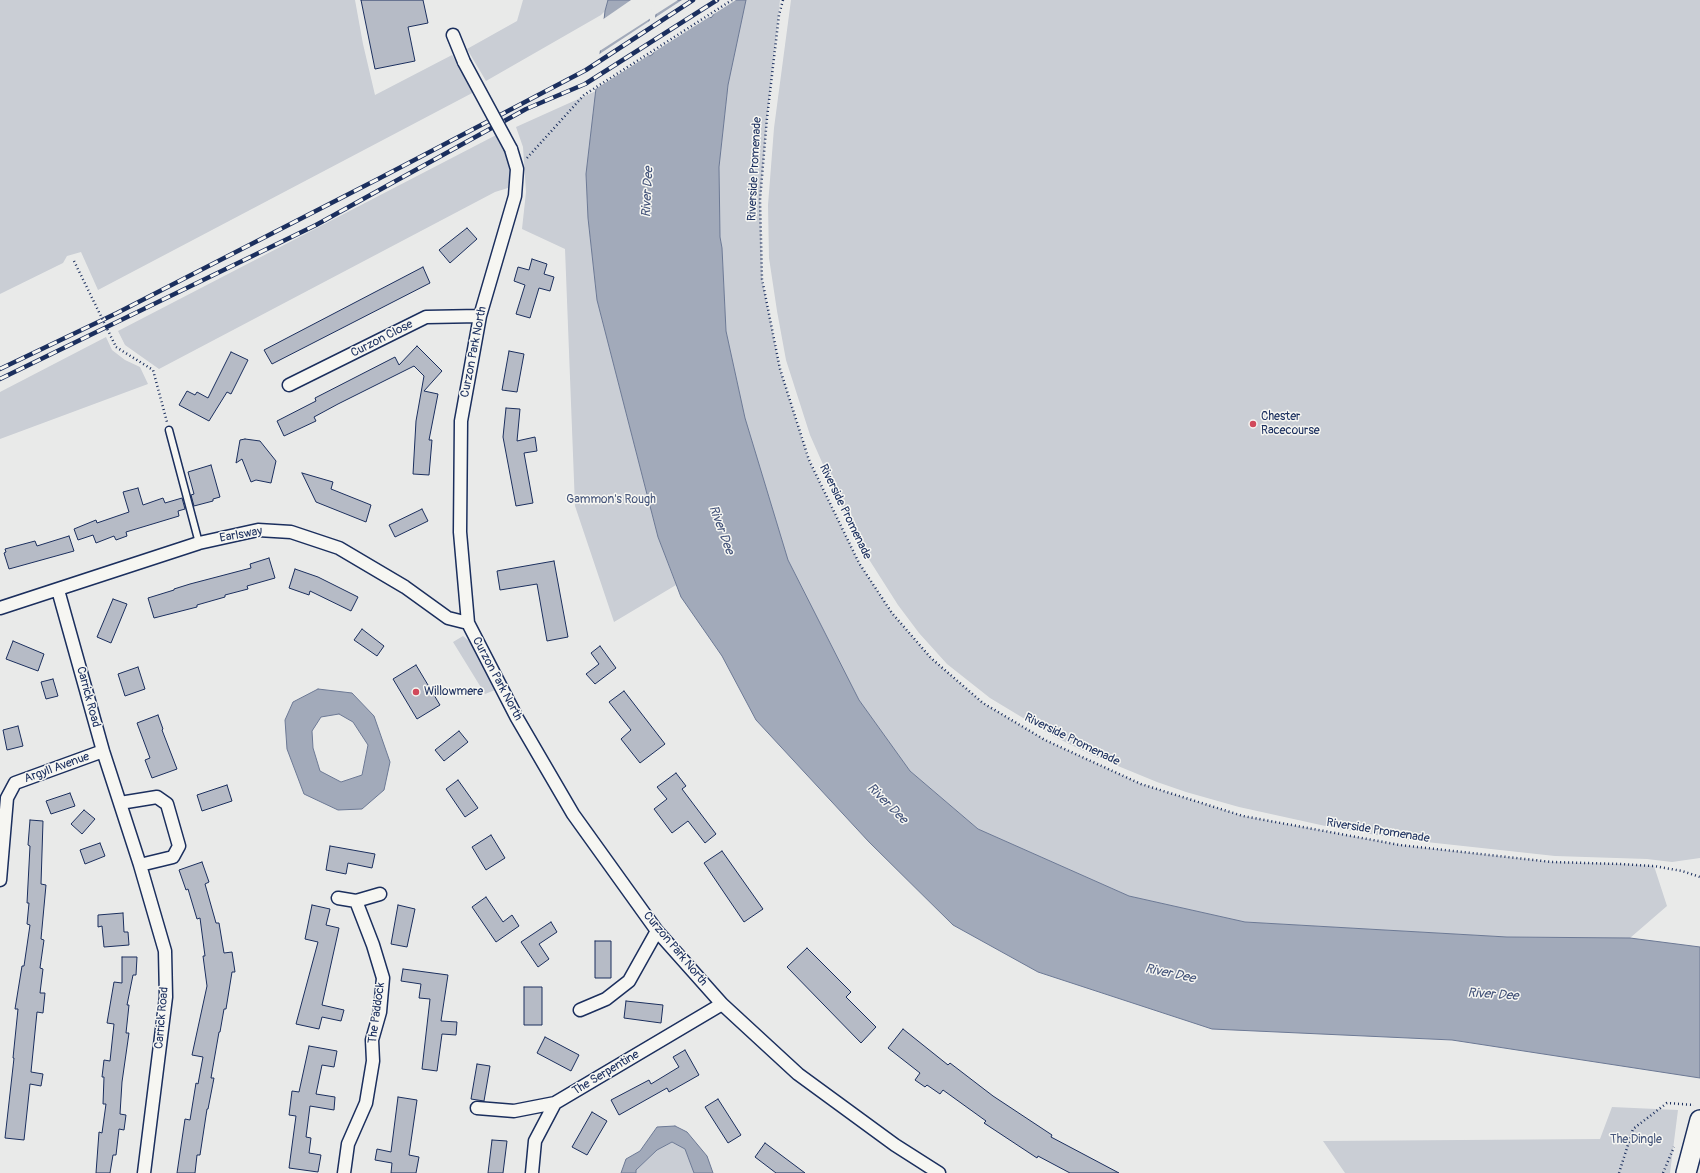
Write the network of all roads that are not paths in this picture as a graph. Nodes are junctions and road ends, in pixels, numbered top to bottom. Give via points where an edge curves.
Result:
1 (453, 35) dead end
2 (480, 316) junction
3 (289, 385) dead end
4 (169, 430) road end
5 (199, 543) junction
6 (58, 590) junction
7 (0, 608) edge
8 (468, 623) junction
9 (103, 751) junction
10 (120, 803) junction
11 (140, 865) junction
12 (0, 880) edge
13 (380, 894) dead end
14 (338, 898) dead end
15 (356, 901) junction
16 (657, 931) junction
17 (722, 1004) junction
18 (580, 1010) dead end
19 (555, 1103) junction
20 (477, 1108) dead end
21 (1700, 1120) edge
22 (144, 1173) edge
23 (344, 1173) edge
24 (532, 1173) edge
25 (939, 1173) edge
26 (1686, 1173) edge

1 - 2 street, Curzon Park North, bridge via 464,62 511,149 517,170 515,196
2 - 3 street, Curzon Close via 426,317
2 - 8 street, Curzon Park North via 461,421 460,532
4 - 5 lane
5 - 6 street, Earlsway
5 - 8 street, Earlsway via 258,530 291,532 339,548 405,587 448,618
6 - 7 street, Earlsway
6 - 9 street, Carrick Road
8 - 16 street, Curzon Park North via 517,718 572,814
9 - 10 street, Carrick Road
9 - 12 street, Argyll Avenue via 15,783 7,798
10 - 11 street, Carrick Road
10 - 11 street via 157,797 167,804 179,846 173,856
11 - 22 street, Carrick Road via 165,951 166,997
13 - 15 street
14 - 15 street
15 - 23 street, The Paddock via 383,978 380,1012 372,1040 373,1061 366,1103 348,1144
16 - 17 street, Curzon Park North
16 - 18 street via 629,981 606,998
17 - 19 street, The Serpentine
17 - 25 street, Curzon Park North via 798,1074
19 - 20 street via 514,1111
19 - 24 street via 535,1141
21 - 26 highway

